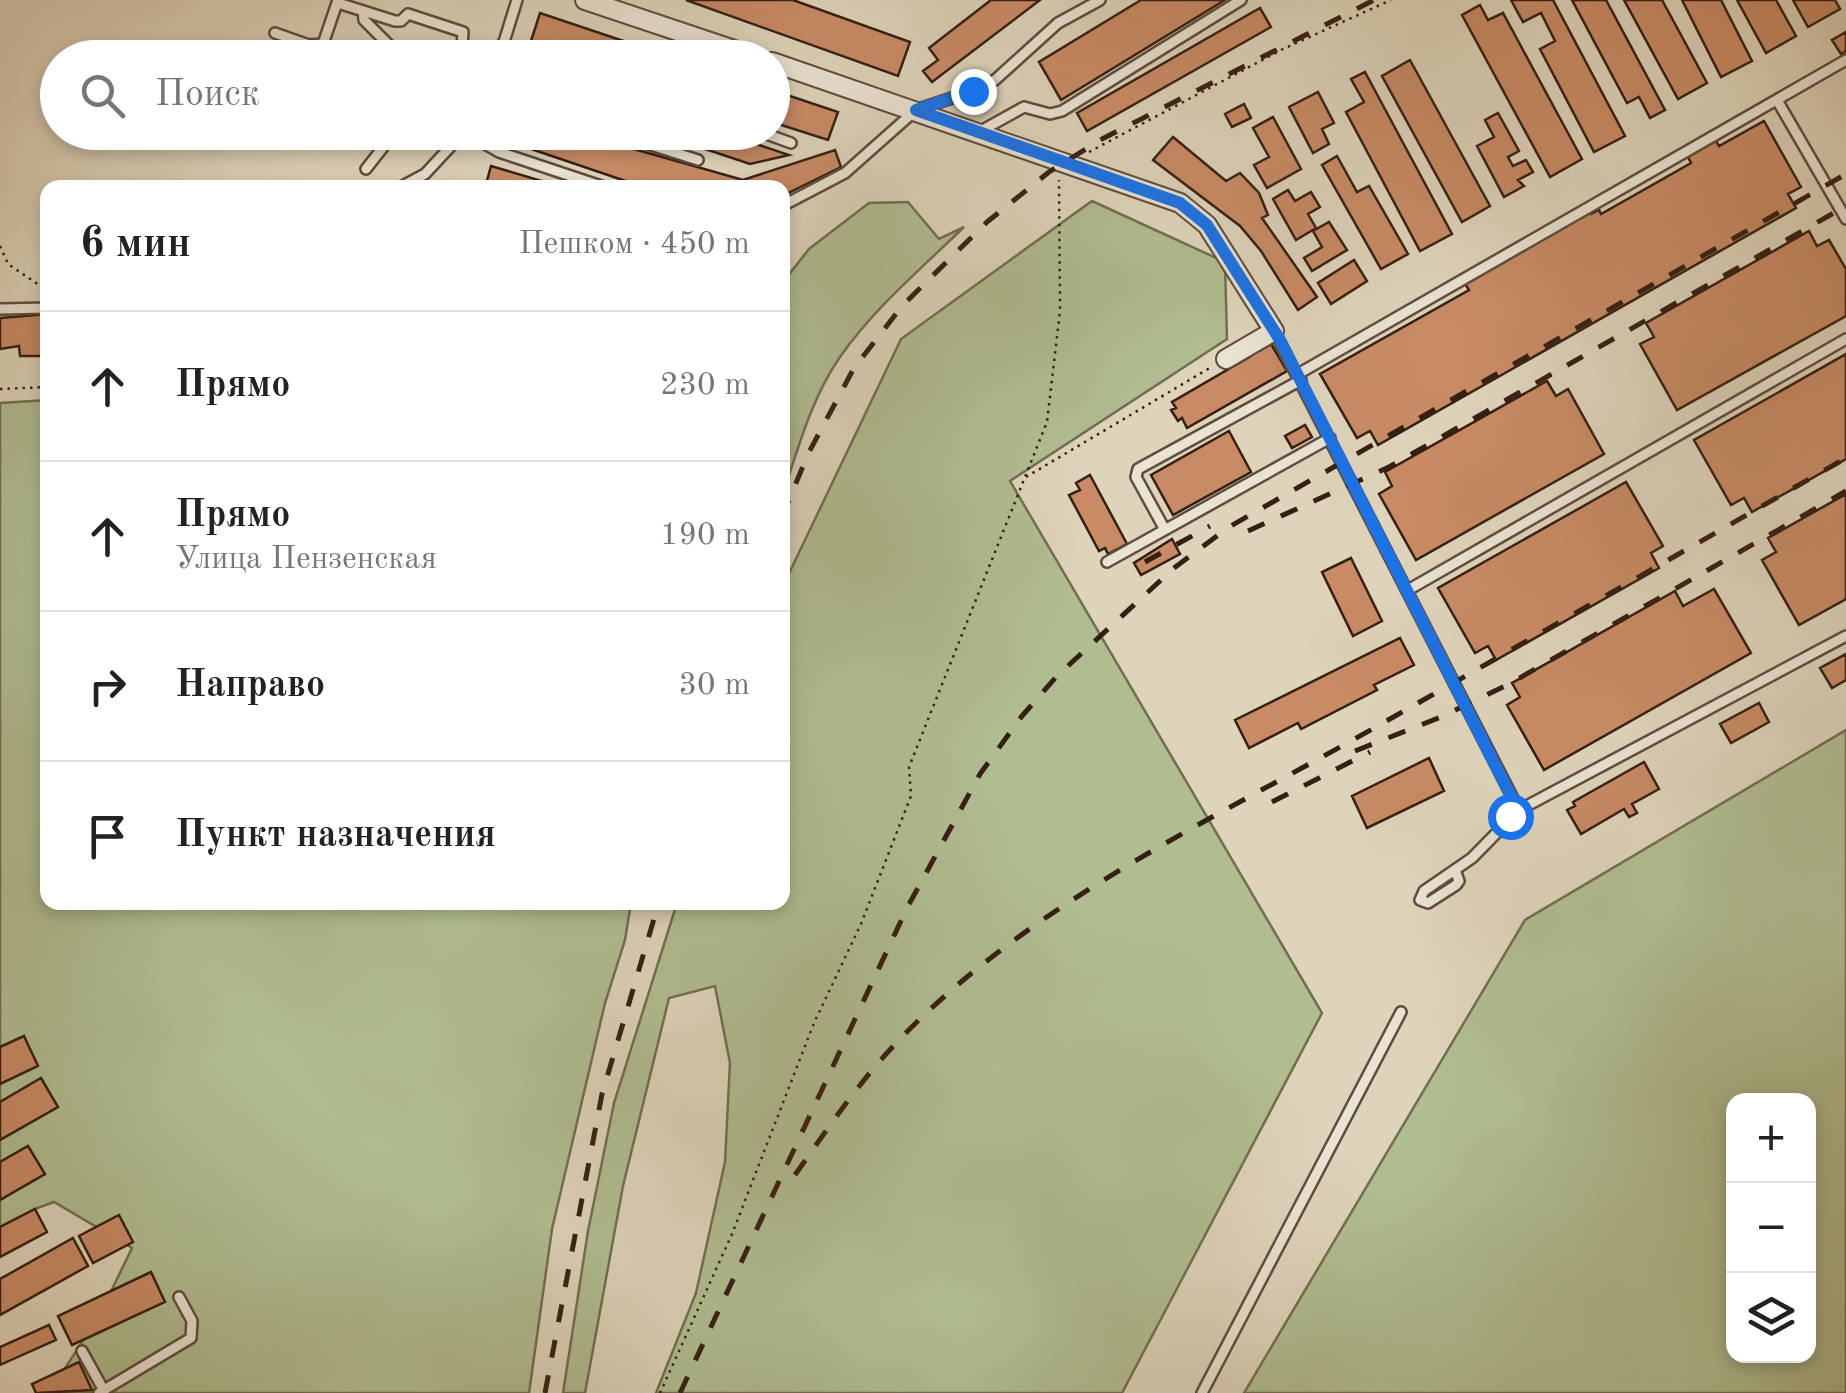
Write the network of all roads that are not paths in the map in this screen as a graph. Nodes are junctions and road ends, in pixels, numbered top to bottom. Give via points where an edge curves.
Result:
1 (518, 0) edge
2 (1100, 0) edge
3 (1241, 0) edge
4 (338, 1) edge
5 (590, 1) edge
6 (363, 11) junction
7 (275, 34) dead end
8 (296, 40) edge
9 (324, 40) edge
10 (384, 40) edge
11 (462, 40) edge
12 (503, 40) edge
13 (705, 40) edge
14 (1846, 60) edge
15 (790, 68) edge
16 (1776, 100) junction
17 (916, 110) junction
18 (980, 132) junction
19 (381, 150) edge
20 (448, 150) edge
21 (496, 150) edge
22 (667, 150) edge
23 (698, 160) dead end
24 (366, 169) dead end
25 (414, 180) edge
26 (582, 180) edge
27 (790, 202) edge
28 (1846, 219) edge
29 (40, 308) edge
30 (0, 309) edge
31 (1274, 331) junction
32 (1846, 339) edge
33 (1226, 359) road end
34 (1299, 377) junction
35 (1330, 438) junction
36 (1164, 528) junction
37 (1107, 562) dead end
38 (1408, 590) junction
39 (1846, 636) edge
40 (1518, 810) junction
41 (1455, 870) dead end
42 (1401, 1012) dead end
43 (179, 1297) dead end
44 (82, 1350) dead end
45 (100, 1391) edge
46 (1202, 1393) edge

1 - 12 lane
2 - 17 lane via 1058,23 994,80
3 - 18 lane via 1062,111 1024,107
4 - 6 lane
4 - 9 lane
5 - 13 street
6 - 10 lane
6 - 11 lane via 398,22 411,15 463,32
7 - 8 lane
14 - 16 lane
15 - 17 street
16 - 28 lane
16 - 34 lane
17 - 18 street
17 - 27 lane via 845,173
18 - 31 street via 1190,209
19 - 24 lane
20 - 25 lane
21 - 26 lane
22 - 23 lane
29 - 30 lane
31 - 33 street
31 - 34 lane
32 - 38 lane
34 - 35 lane
34 - 36 lane via 1138,469 1136,477
35 - 36 lane
35 - 38 lane
36 - 37 lane
38 - 40 lane
39 - 40 lane
40 - 41 lane
42 - 46 lane
43 - 45 lane via 192,1321 191,1338
44 - 45 lane

